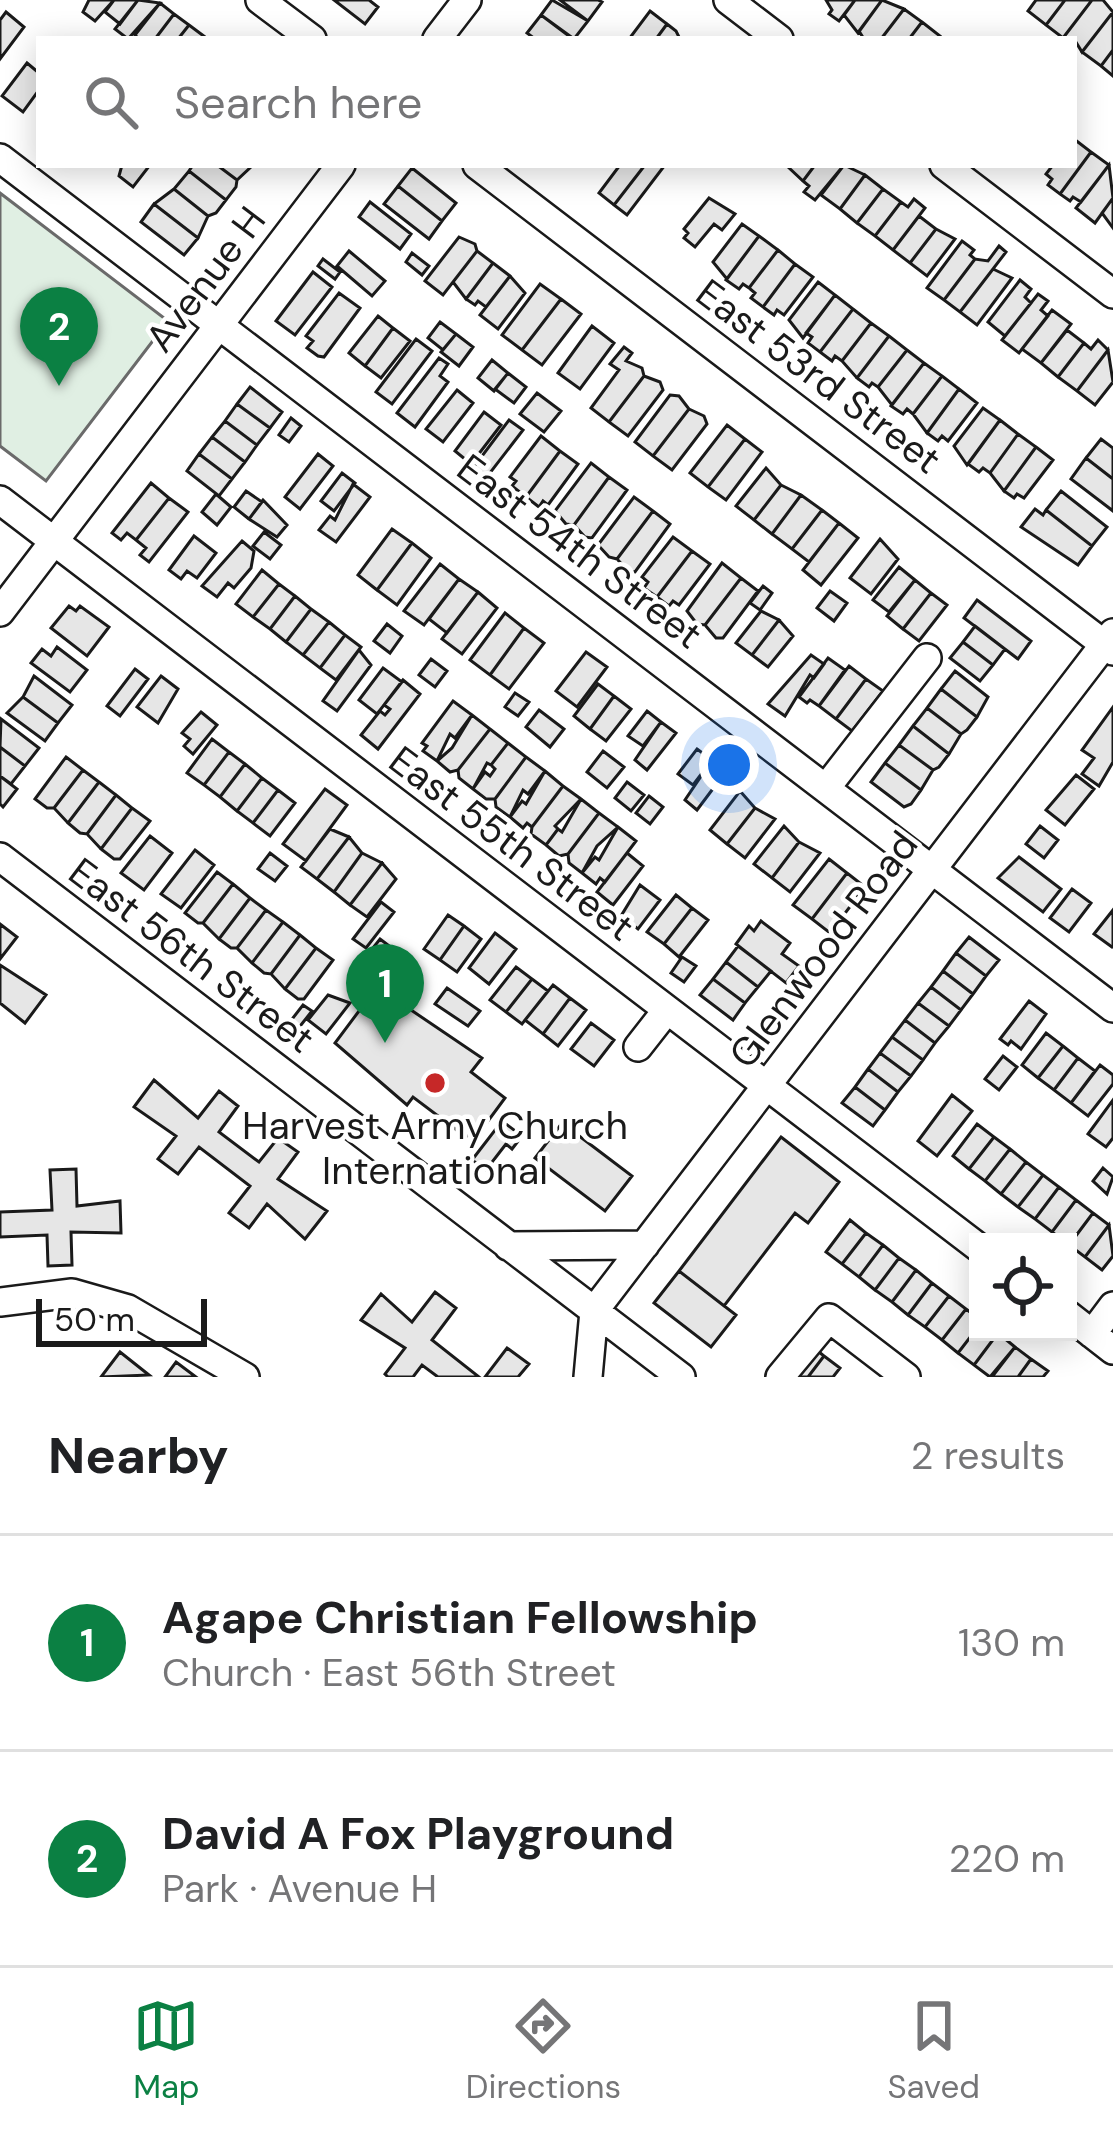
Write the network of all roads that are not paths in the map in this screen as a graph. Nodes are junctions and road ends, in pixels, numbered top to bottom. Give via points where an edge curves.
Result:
1 (260, 0) edge
2 (466, 0) edge
3 (728, 0) edge
4 (308, 36) edge
5 (439, 36) edge
6 (775, 36) edge
7 (0, 158) edge
8 (339, 168) edge
9 (481, 168) edge
10 (948, 168) edge
11 (1113, 294) edge
12 (219, 325) junction
13 (0, 500) edge
14 (54, 541) junction
15 (0, 612) edge
16 (1110, 642) edge
17 (927, 658) dead end
18 (826, 788) junction
19 (0, 857) edge
20 (933, 869) junction
21 (1113, 1008) edge
22 (667, 1010) junction
23 (638, 1047) dead end
24 (767, 1086) junction
25 (969, 1240) edge
26 (645, 1245) junction
27 (508, 1246) junction
28 (0, 1302) edge
29 (1113, 1306) edge
30 (594, 1312) junction
31 (1077, 1322) edge
32 (1102, 1342) edge
33 (245, 1377) edge
34 (588, 1377) edge
35 (682, 1377) edge
36 (780, 1377) edge
37 (906, 1377) edge

1 - 4 street
2 - 5 street
3 - 6 street
7 - 12 street, East 54th Street
8 - 12 street, Avenue H
9 - 16 street, East 53rd Street
10 - 11 street
12 - 14 street, Avenue H
12 - 18 street, East 54th Street
13 - 14 street, East 55th Street
14 - 15 street, Avenue H
14 - 22 street, East 55th Street
16 - 20 street, Glenwood Road
17 - 18 street
18 - 20 street, East 54th Street
19 - 27 street, East 56th Street
20 - 21 street, East 54th Street
20 - 24 street, Glenwood Road
22 - 23 street
22 - 24 street, East 55th Street
24 - 25 street, East 55th Street
24 - 26 street, Glenwood Road
26 - 27 street
26 - 30 street, Glenwood Road
27 - 30 street, East 56th Street
28 - 33 street via 72,1293 128,1309
29 - 32 street
30 - 34 street
30 - 35 street, East 56th Street
31 - 32 street
36 - 37 street via 830,1318

